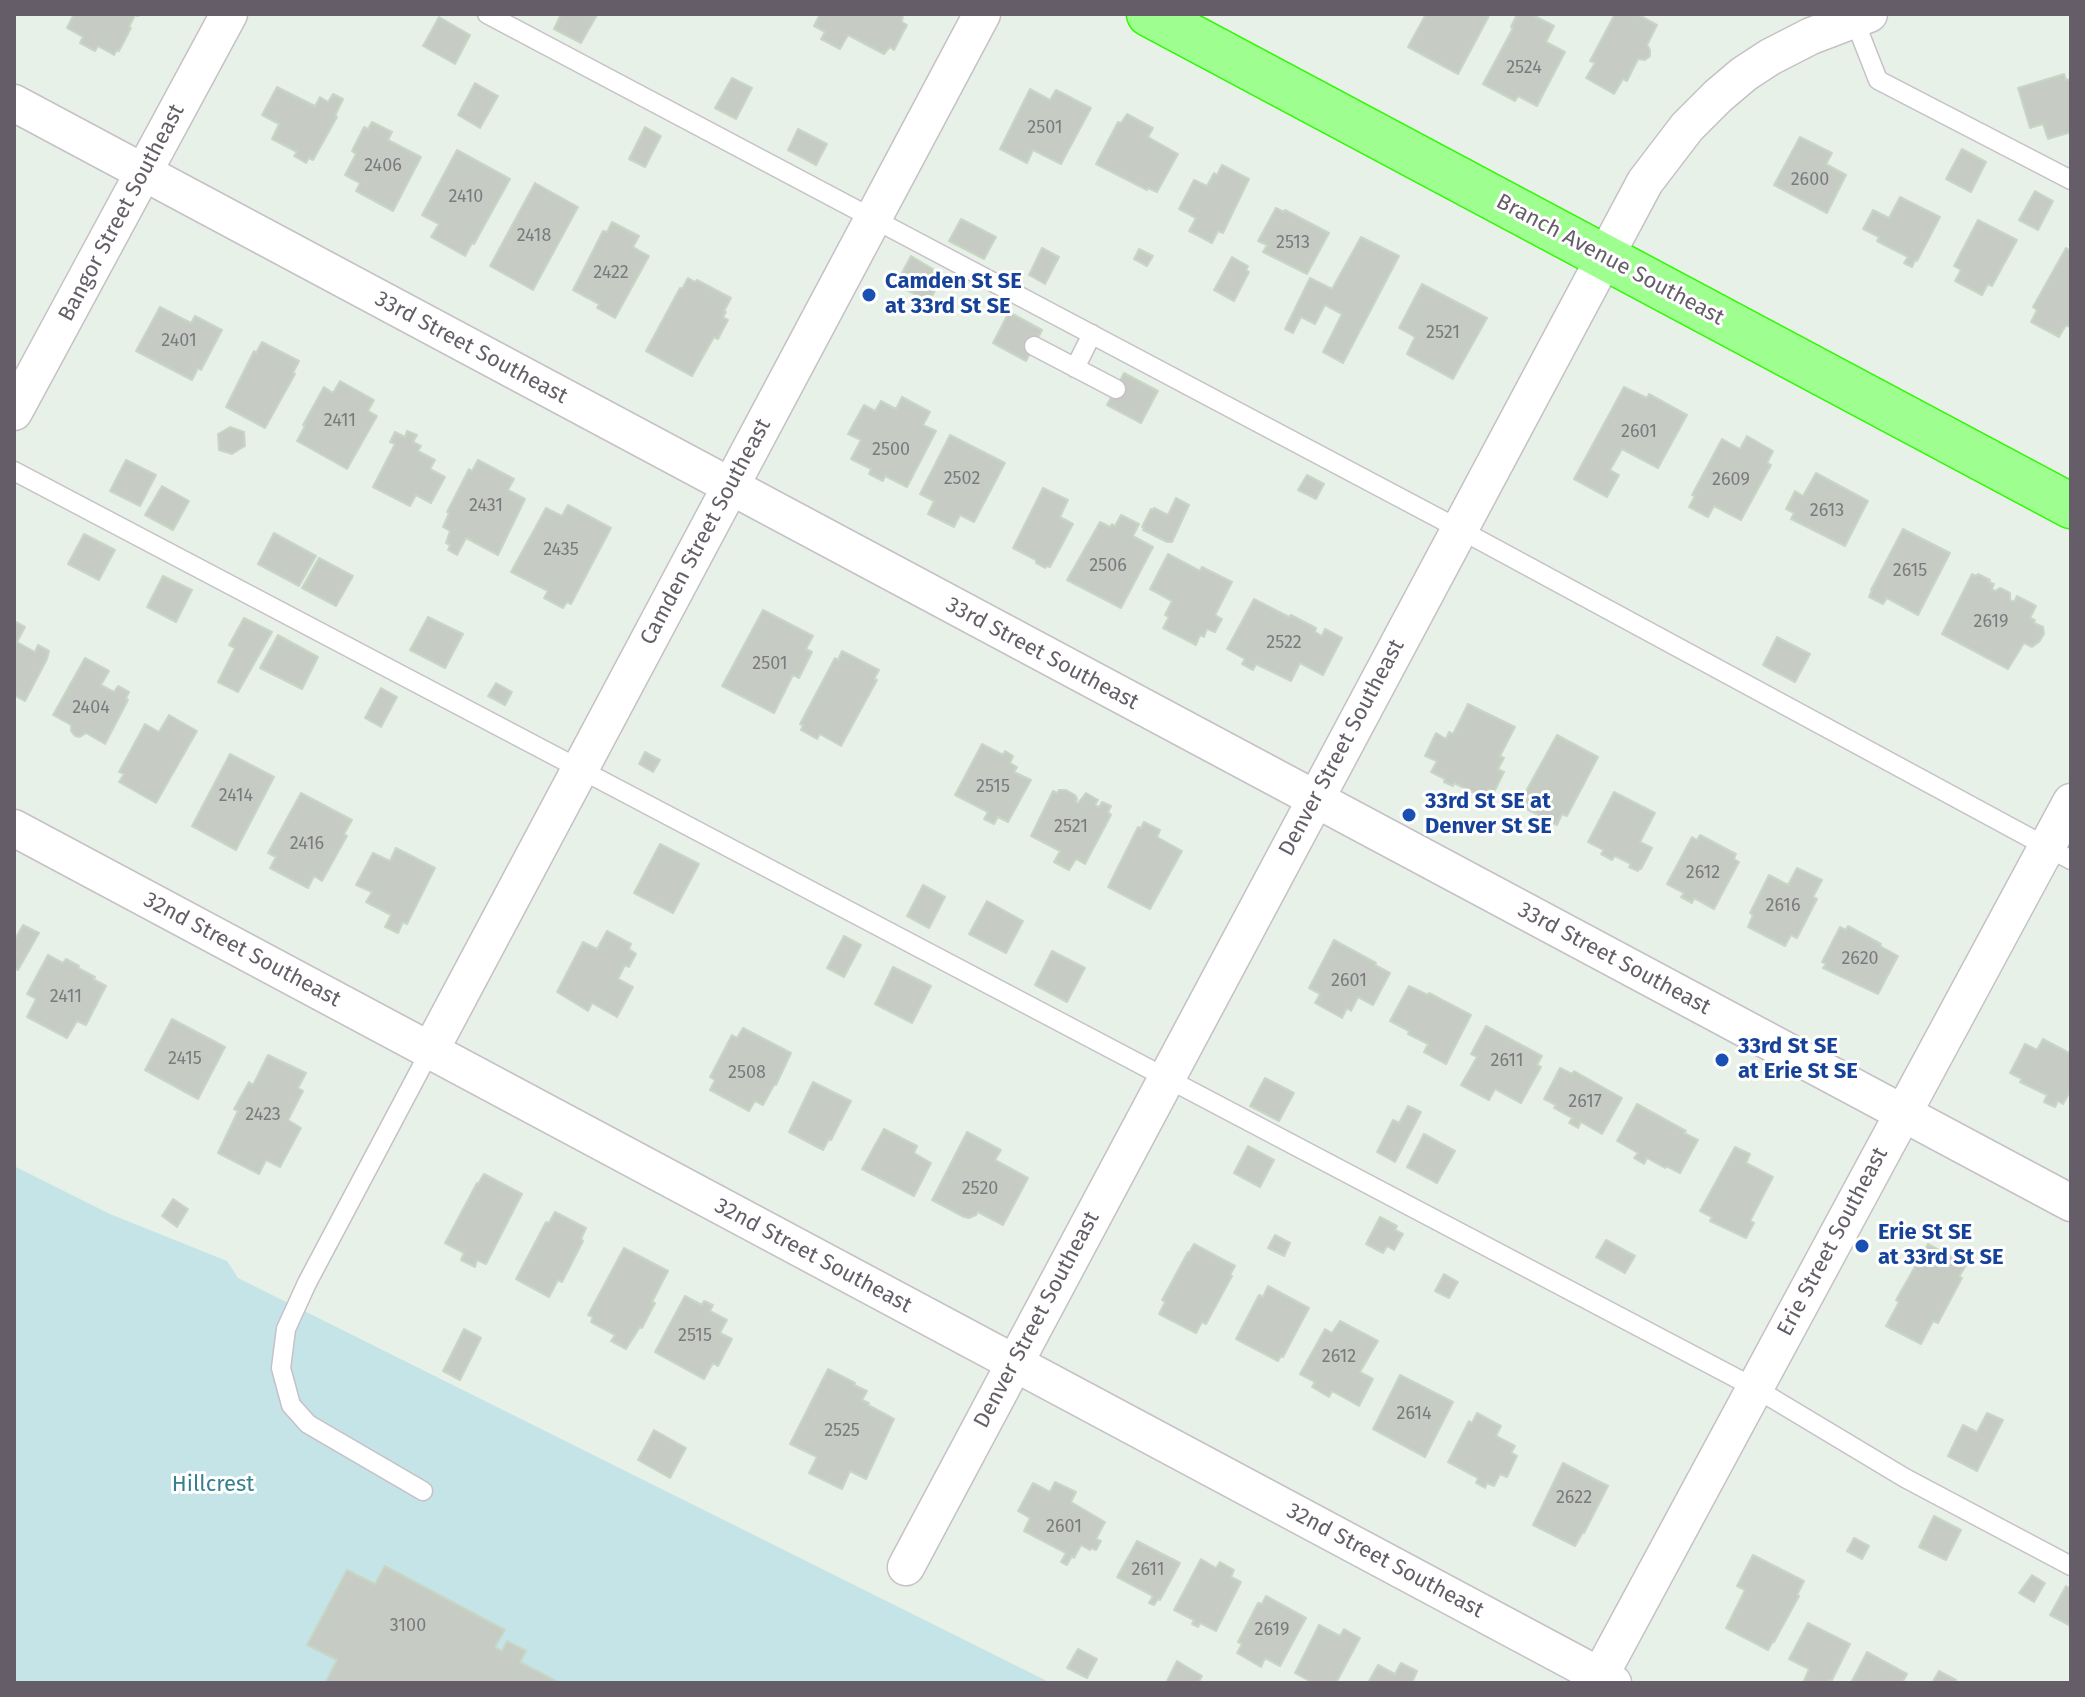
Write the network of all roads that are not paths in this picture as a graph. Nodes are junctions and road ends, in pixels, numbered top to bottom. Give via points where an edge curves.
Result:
1 (229, 14) edge
2 (487, 14) edge
3 (982, 14) edge
4 (1149, 14) edge
5 (1861, 16) edge
6 (14, 103) edge
7 (144, 173) junction
8 (2071, 180) edge
9 (874, 218) junction
10 (1605, 257) junction
11 (1092, 334) junction
12 (1034, 346) dead end
13 (1075, 368) junction
14 (1116, 389) dead end
15 (14, 412) edge
16 (14, 471) edge
17 (730, 487) junction
18 (2071, 506) edge
19 (1459, 529) junction
20 (581, 768) junction
21 (1315, 799) junction
22 (2071, 802) edge
23 (14, 828) edge
24 (2059, 854) edge
25 (430, 1051) junction
26 (1166, 1078) junction
27 (1903, 1113) junction
28 (2071, 1203) edge
29 (1014, 1363) junction
30 (1755, 1388) junction
31 (423, 1491) dead end
32 (2071, 1566) edge
33 (906, 1567) dead end
34 (1603, 1681) edge

1 - 7 street, Bangor Street Southeast
2 - 9 lane
3 - 9 street, Camden Street Southeast
4 - 10 highway, Branch Avenue Southeast
5 - 8 lane via 1878,80
5 - 10 street, Denver Street Southeast via 1770,57 1718,96 1645,182
6 - 7 street, 33rd Street Southeast
7 - 15 street, Bangor Street Southeast
7 - 17 street, 33rd Street Southeast
9 - 11 lane
9 - 17 street, Camden Street Southeast
10 - 18 highway, Branch Avenue Southeast
10 - 19 street, Denver Street Southeast
11 - 13 lane
11 - 19 lane
12 - 13 lane
13 - 14 lane
16 - 20 lane
17 - 20 street, Camden Street Southeast
17 - 21 street, 33rd Street Southeast
19 - 21 street, Denver Street Southeast
19 - 24 lane
20 - 25 street, Camden Street Southeast
20 - 26 lane
21 - 26 street, Denver Street Southeast
21 - 27 street, 33rd Street Southeast
22 - 24 street, Erie Street Southeast
23 - 25 street, 32nd Street Southeast
24 - 27 street, Erie Street Southeast
25 - 29 street, 32nd Street Southeast
25 - 31 lane via 307,1283 286,1329 281,1368 291,1405 308,1424
26 - 29 street, Denver Street Southeast
26 - 30 lane
27 - 28 street, 33rd Street Southeast
27 - 30 street, Erie Street Southeast
29 - 33 street, Denver Street Southeast
29 - 34 street, 32nd Street Southeast
30 - 32 lane via 1905,1478
30 - 34 street, Erie Street Southeast

